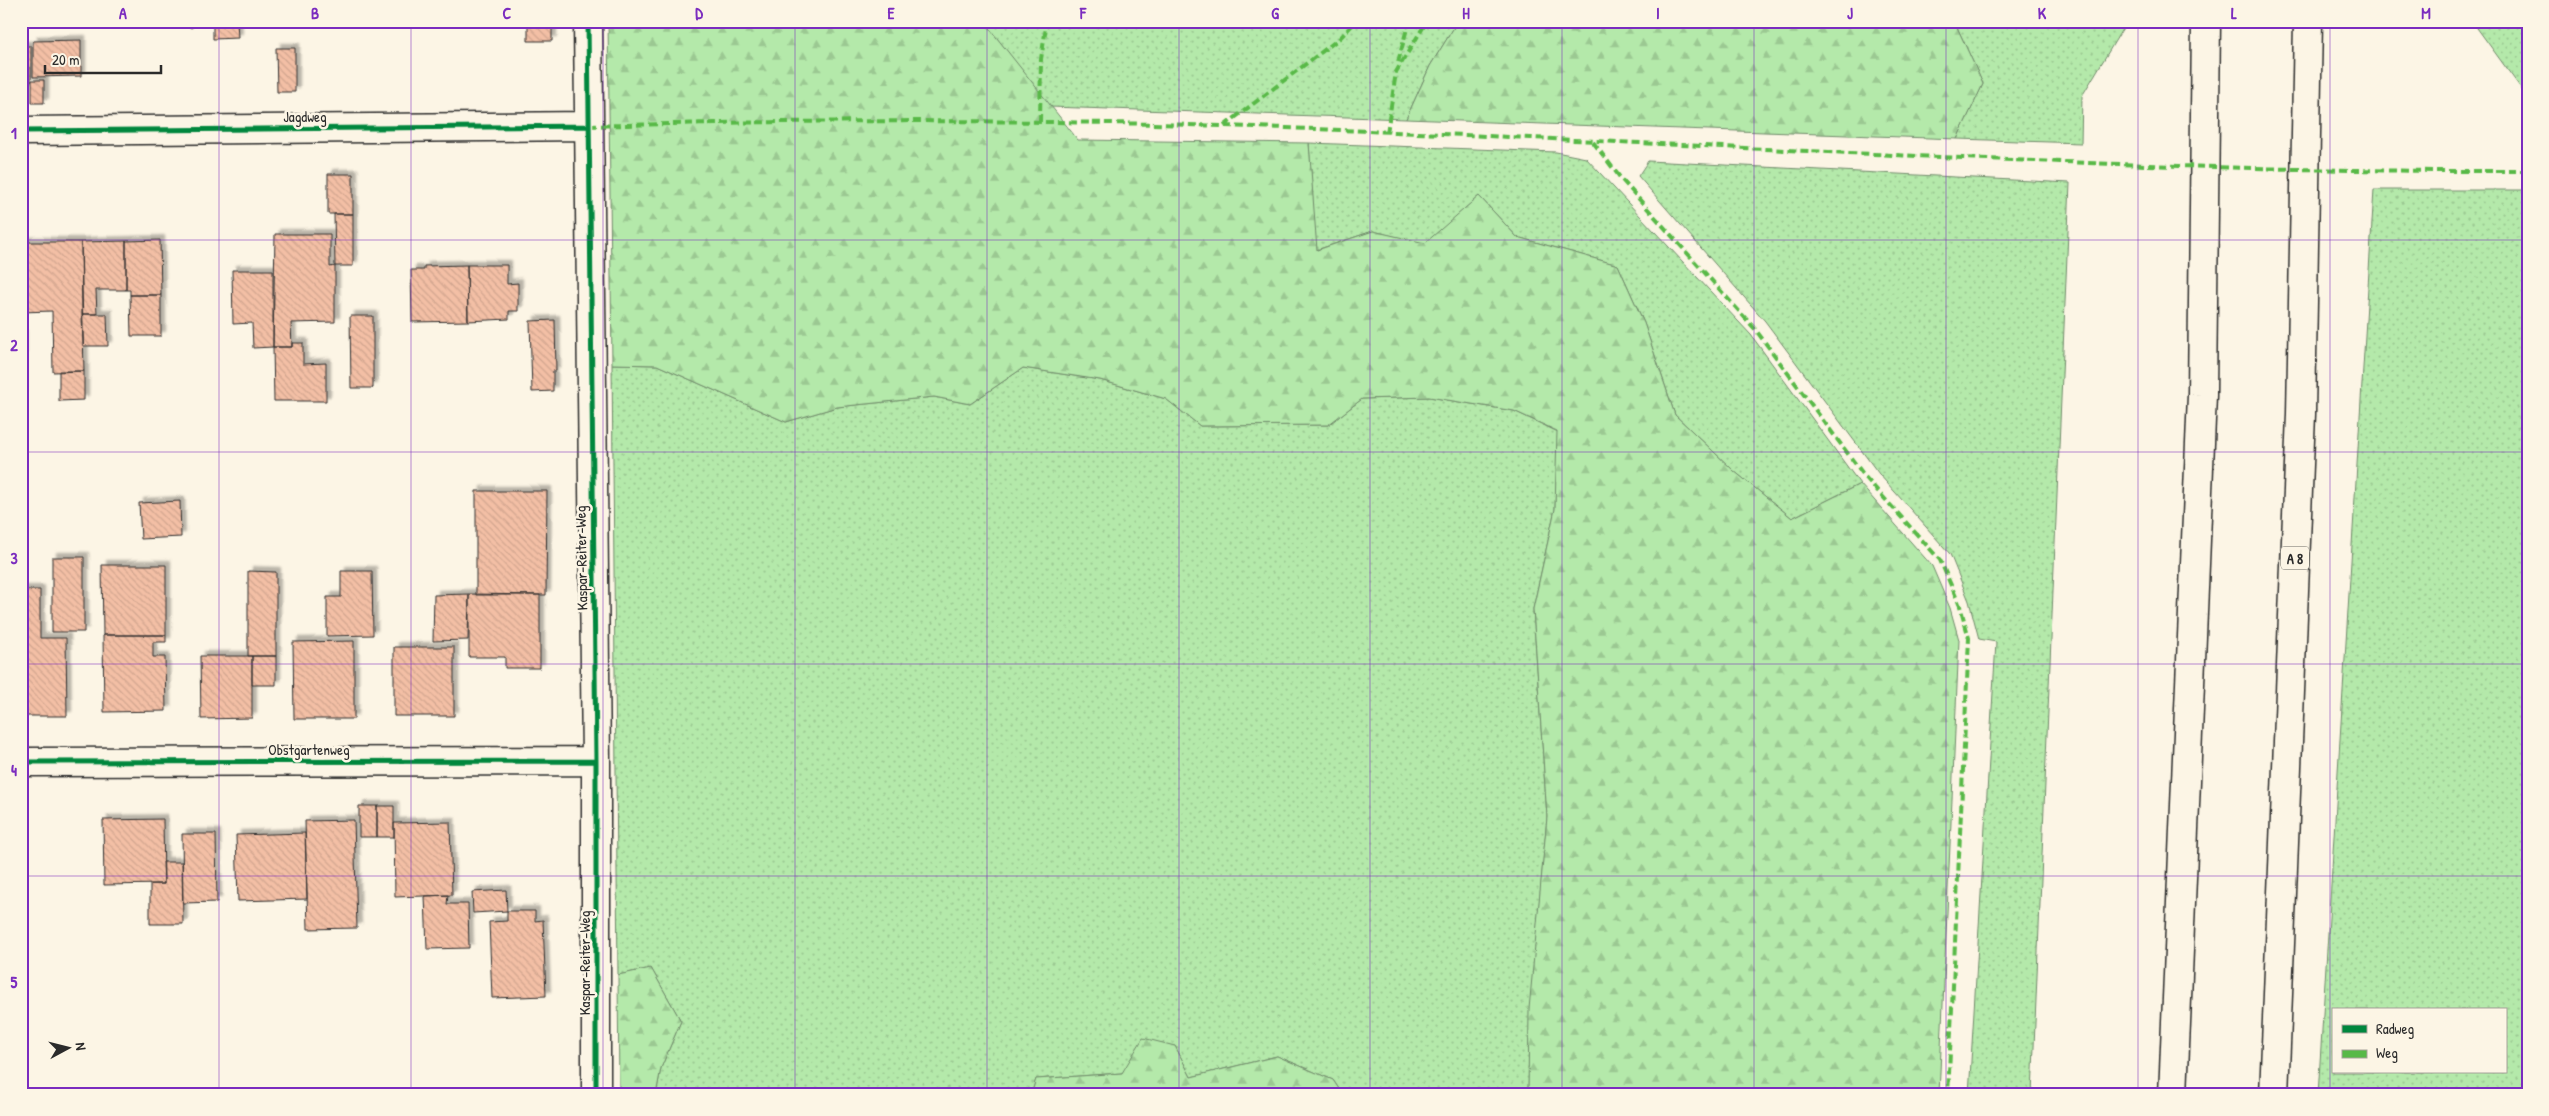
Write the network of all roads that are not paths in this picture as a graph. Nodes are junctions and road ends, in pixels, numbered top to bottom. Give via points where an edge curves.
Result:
1 (588, 21) edge
2 (2206, 21) edge
3 (2308, 21) edge
4 (589, 126) junction
5 (21, 131) edge
6 (596, 761) junction
7 (21, 762) edge
8 (596, 1095) edge
9 (2174, 1095) edge
10 (2274, 1095) edge

1 - 4 main road, Kaspar-Reiter-Weg
2 - 9 main road via 2202,395
3 - 10 main road, A 8 via 2301,414
4 - 5 main road, Jagdweg
4 - 6 main road, Kaspar-Reiter-Weg
6 - 7 main road, Obstgartenweg
6 - 8 main road, Kaspar-Reiter-Weg

